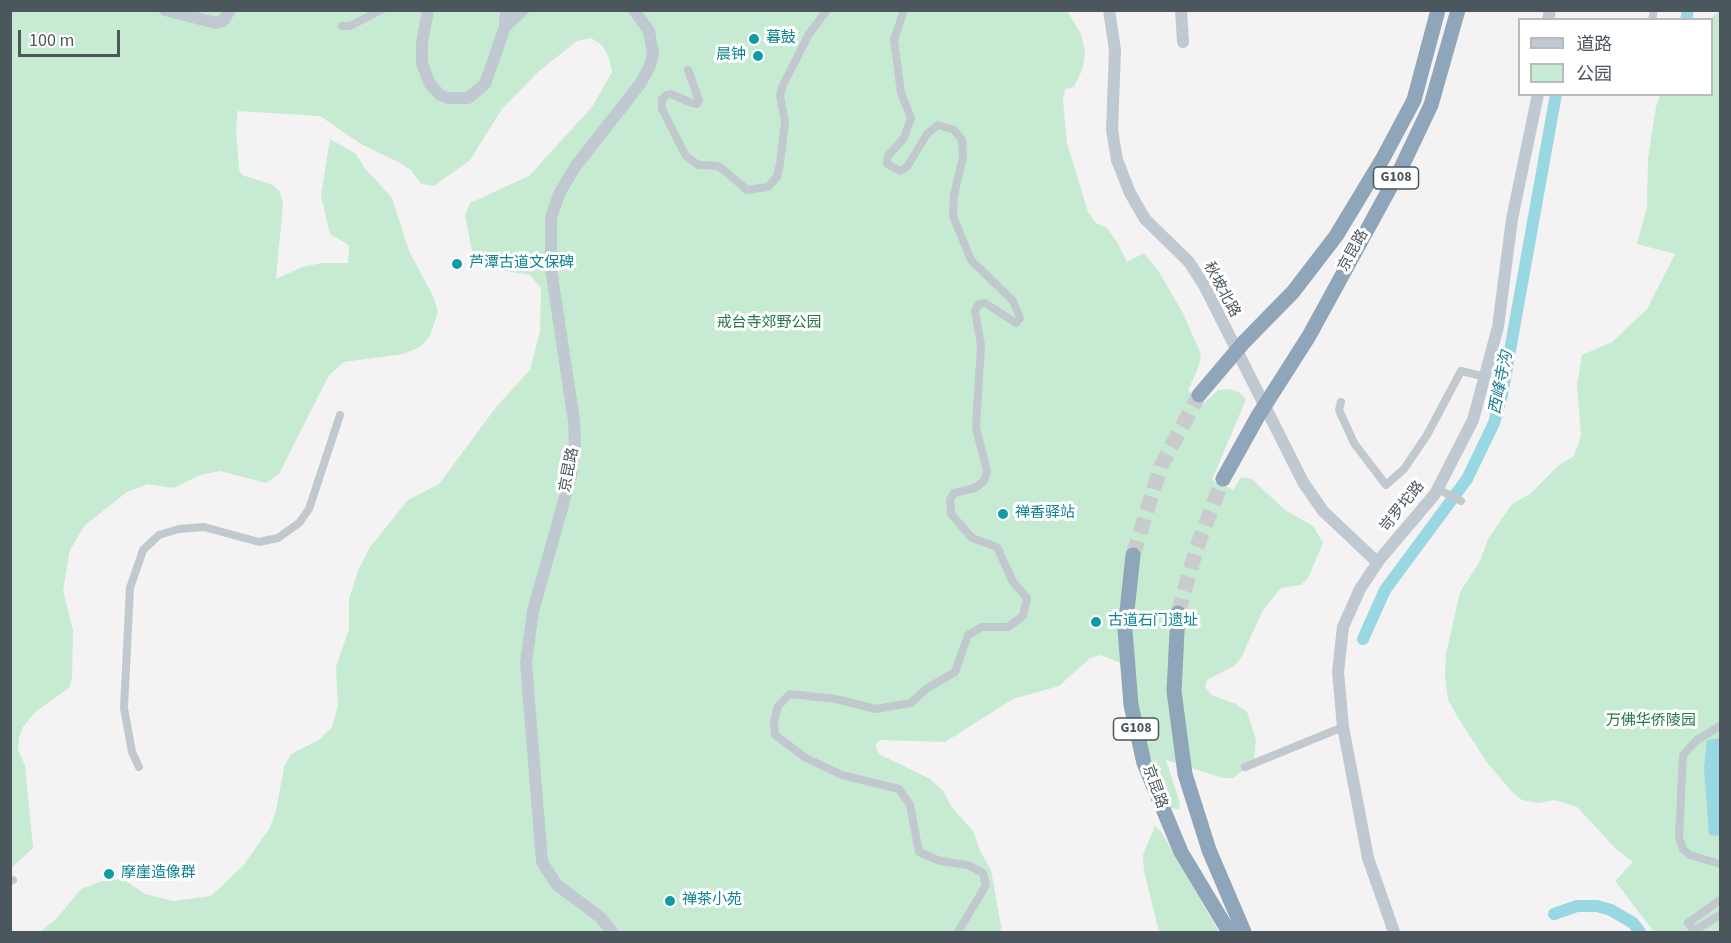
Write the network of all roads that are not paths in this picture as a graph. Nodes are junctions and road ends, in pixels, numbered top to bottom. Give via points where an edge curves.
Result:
1 (165, 10) edge
2 (230, 10) edge
3 (381, 10) edge
4 (506, 10) edge
5 (523, 10) edge
6 (634, 10) edge
7 (827, 10) edge
8 (904, 10) edge
9 (1109, 10) edge
10 (1181, 10) edge
11 (1438, 10) edge
12 (1458, 10) edge
13 (427, 11) edge
14 (342, 26) dead end
15 (505, 27) junction
16 (1182, 42) dead end
17 (688, 70) dead end
18 (1538, 96) edge
19 (1486, 377) junction
20 (1199, 395) tunnel mouth
21 (1341, 402) dead end
22 (340, 415) dead end
23 (1223, 479) tunnel mouth
24 (1444, 492) junction
25 (1460, 501) dead end
26 (1133, 555) tunnel mouth
27 (1377, 562) junction
28 (1178, 613) tunnel mouth
29 (1720, 726) edge
30 (1343, 727) junction
31 (139, 767) dead end
32 (1245, 767) dead end
33 (1720, 864) edge
34 (1720, 900) edge
35 (1720, 915) edge
36 (1693, 932) edge
37 (612, 933) edge
38 (958, 933) edge
39 (1229, 933) edge
40 (1244, 933) edge
41 (1394, 933) edge

1 - 2 street via 216,23 223,21
3 - 14 street via 350,26
4 - 15 street
5 - 15 street
6 - 37 street, 京昆路 via 649,31 653,53 650,66 566,182 549,228 575,447 571,476 533,611 526,663 542,862 557,885 600,917
7 - 17 street via 809,34 783,84 780,95 785,122 781,153 777,177 768,188 747,190 717,166 698,165 686,156 664,117 662,99 671,94 697,104
8 - 38 street via 894,40 901,93 911,118 904,138 886,164 900,171 938,124 954,130 962,140 963,157 953,216 971,260 1013,302 1020,318 1016,323 985,303 975,311 981,345 976,428 987,471 984,481 975,488 954,493 951,514 972,538 997,547 1013,582 1027,598 1023,616 1008,627 982,627 968,635 955,672 911,703 876,709 790,693 778,706 774,722 775,735 806,758 842,775 899,789 910,805 919,852 983,873 986,885
9 - 27 street, 秋坡北路 via 1115,50 1112,130 1117,160 1130,193 1145,219 1189,262 1205,287 1303,482 1323,511
10 - 16 street
11 - 20 highway, 京昆路 / G108 via 1414,100 1335,236 1293,292
12 - 23 highway, 京昆路 / G108 via 1431,105 1402,166 1309,336
13 - 15 street via 422,63 429,84 448,98 468,98 485,84
18 - 19 street, 岢罗坨路
19 - 21 street via 1461,370 1427,435 1404,469 1386,485 1354,443 1339,410
19 - 24 street, 岢罗坨路
22 - 31 street via 309,509 299,523 278,538 259,542 204,527 179,528 159,535 143,550 130,588 124,708 132,752
24 - 25 street
24 - 27 street, 岢罗坨路
26 - 39 highway, 京昆路 / G108 via 1125,630 1131,705 1144,763 1167,823
27 - 30 street, 岢罗坨路 via 1342,627 1338,672
28 - 40 highway, 京昆路 / G108 via 1176,716 1191,796
29 - 33 street via 1697,740 1683,755 1679,837 1690,855
30 - 32 street
30 - 41 street, 岢罗坨路 via 1366,848
34 - 36 street via 1688,923
35 - 36 street

